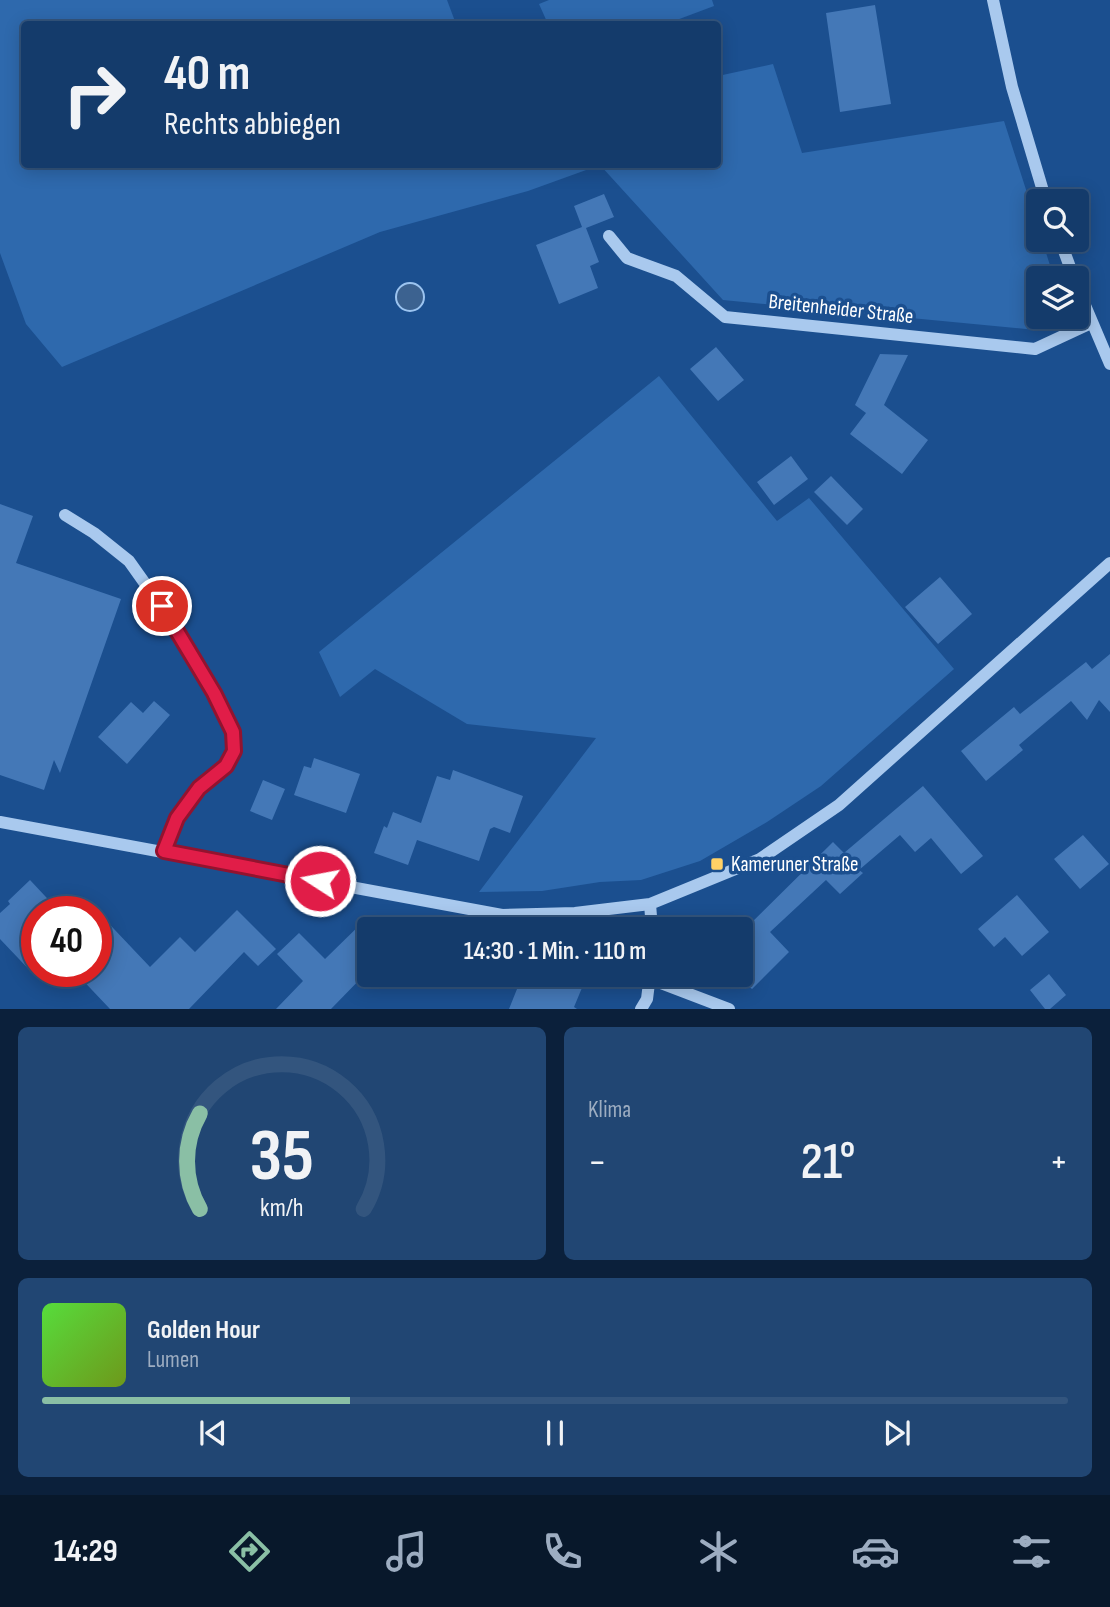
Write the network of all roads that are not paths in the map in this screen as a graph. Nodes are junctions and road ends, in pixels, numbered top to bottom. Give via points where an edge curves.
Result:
1 (993, 0) edge
2 (1042, 189) edge
3 (609, 236) dead end
4 (1089, 318) edge
5 (1091, 323) junction
6 (1110, 364) edge
7 (65, 515) dead end
8 (1110, 563) edge
9 (0, 822) edge
10 (164, 851) junction
11 (650, 904) junction
12 (651, 917) edge
13 (649, 987) edge
14 (675, 987) edge
15 (642, 1009) edge
16 (729, 1009) edge

1 - 2 street via 1012,87
3 - 5 street, Breitenheider Straße via 627,258 676,276 725,317 1035,349
4 - 5 street
5 - 6 street
7 - 10 street via 129,561 162,606 233,732 234,751 226,766 199,788 177,818
8 - 11 street via 839,805 760,859
9 - 10 street
10 - 11 street via 502,915
11 - 12 street
13 - 15 street
14 - 16 street

